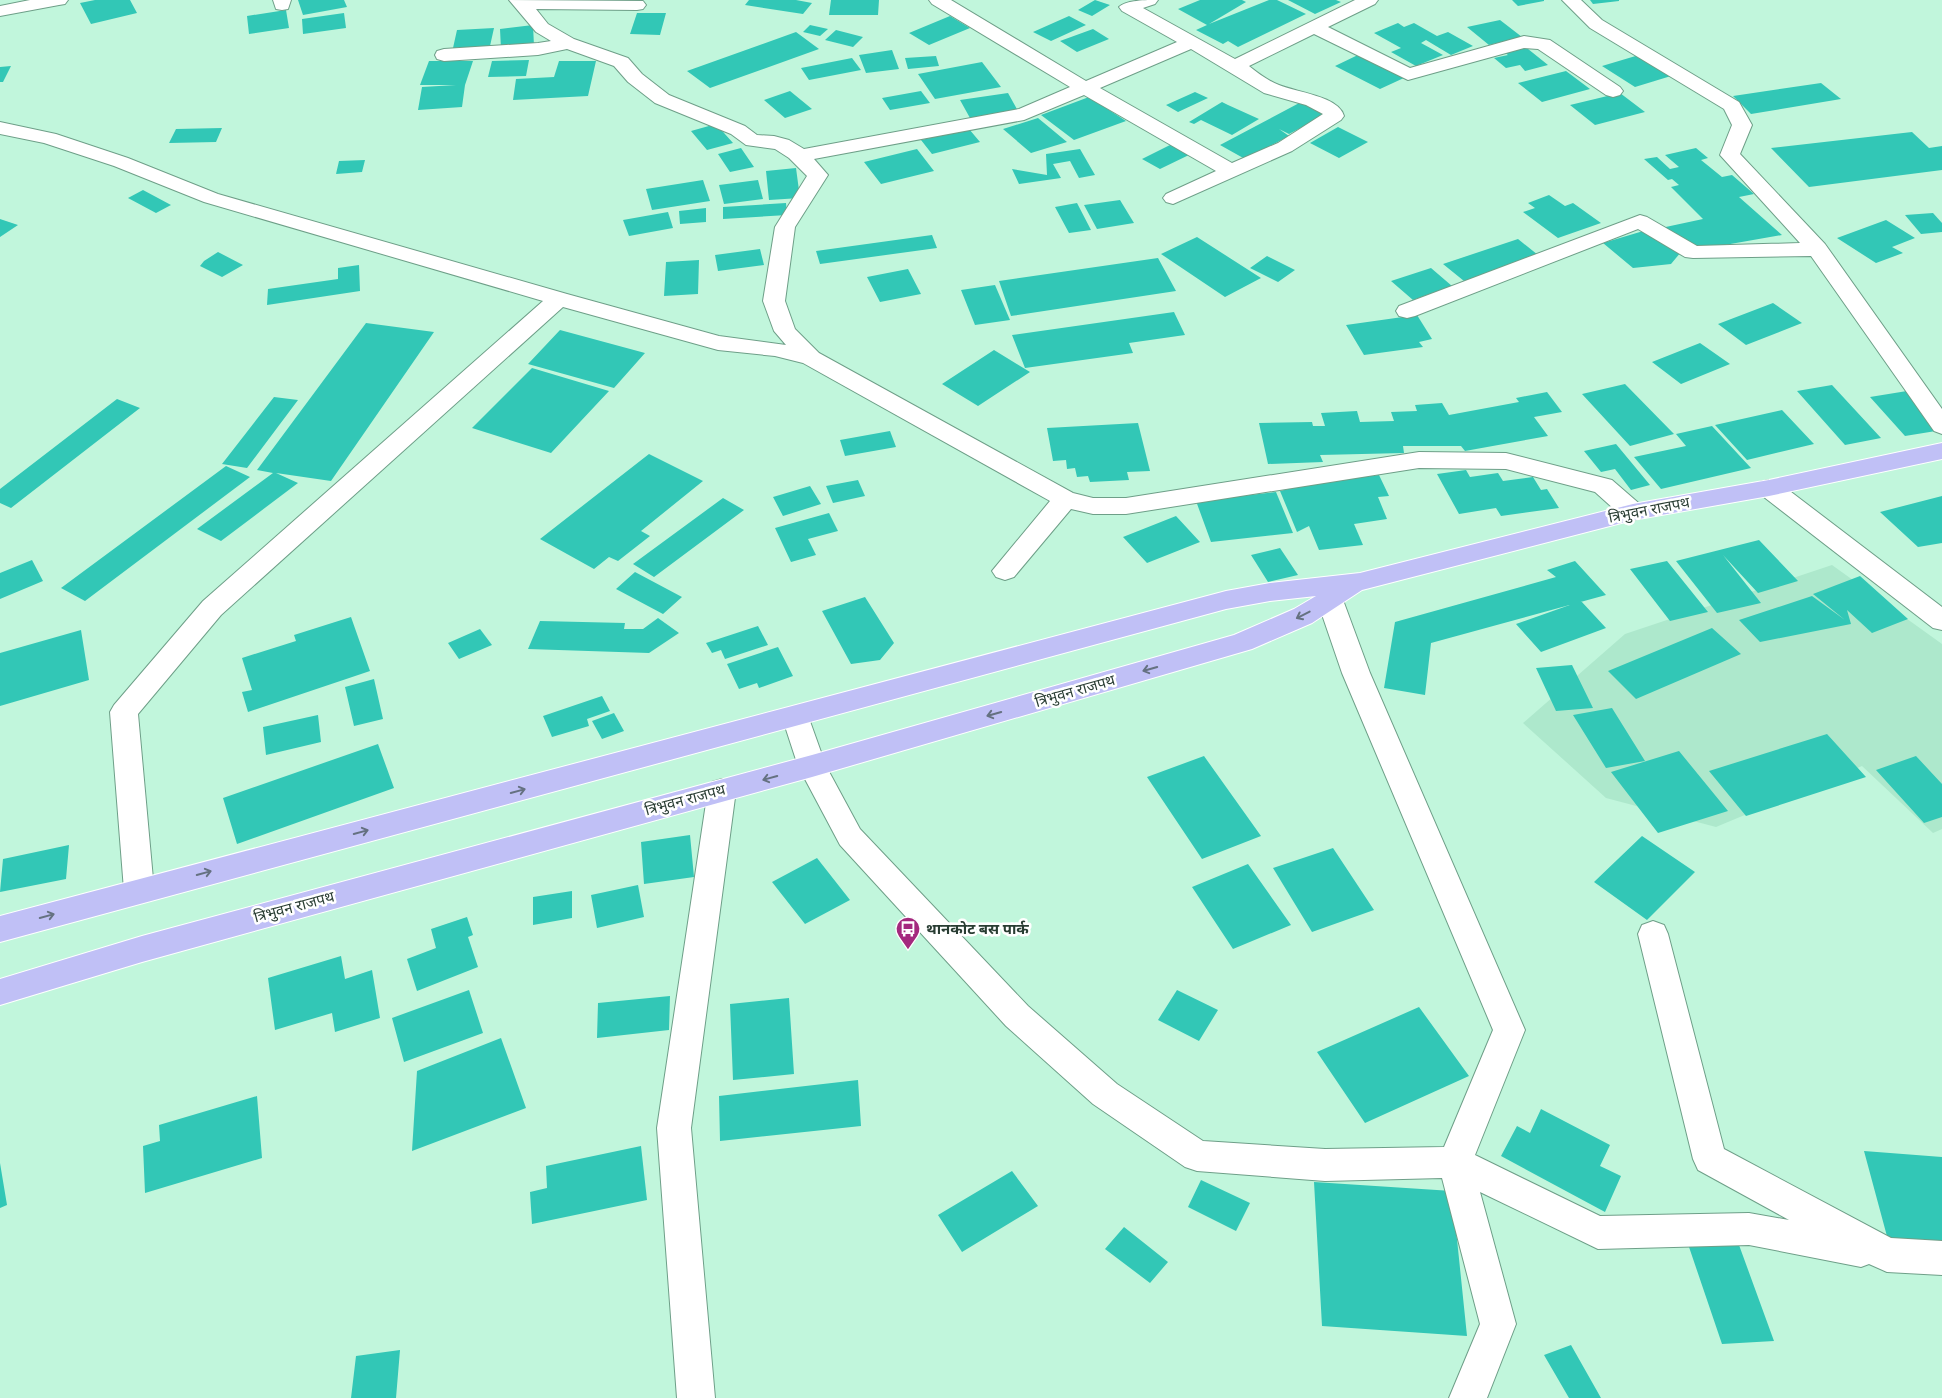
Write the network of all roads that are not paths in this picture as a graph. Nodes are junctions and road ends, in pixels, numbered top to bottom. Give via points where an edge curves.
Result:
1 (59, 0) edge
2 (938, 0) edge
3 (1149, 0) edge
4 (1369, 0) edge
5 (1571, 0) edge
6 (520, 2) edge
7 (1121, 4) edge
8 (637, 5) dead end
9 (0, 11) edge
10 (1312, 27) junction
11 (1192, 42) junction
12 (568, 43) junction
13 (444, 55) dead end
14 (1235, 66) junction
15 (1085, 88) junction
16 (1613, 91) dead end
17 (0, 128) edge
18 (800, 156) junction
19 (1231, 171) junction
20 (1173, 198) dead end
21 (1817, 249) junction
22 (559, 299) junction
23 (1408, 311) dead end
24 (811, 358) junction
25 (1942, 426) edge
26 (1942, 451) edge
27 (1769, 488) junction
28 (1065, 498) junction
29 (1632, 512) junction
30 (1005, 571) dead end
31 (1360, 582) junction
32 (1330, 600) junction
33 (1942, 621) edge
34 (796, 717) junction
35 (812, 766) junction
36 (722, 790) junction
37 (139, 890) junction
38 (0, 929) edge
39 (1653, 934) dead end
40 (0, 992) edge
41 (1454, 1162) junction
42 (1887, 1254) junction
43 (1942, 1258) edge
44 (696, 1398) edge
45 (1468, 1398) edge

1 - 9 street
2 - 15 street
3 - 7 street
4 - 10 street
5 - 21 street via 1596,24 1732,106 1742,125 1730,155
6 - 8 street
6 - 12 street via 542,28
7 - 11 street
10 - 14 street
10 - 16 street via 1408,74 1524,42 1543,44
11 - 14 street
11 - 15 street
12 - 13 street via 538,50
12 - 18 street via 621,62 662,99 738,130 753,141 768,140 788,145
14 - 19 street via 1271,90 1313,101 1333,112 1334,116 1285,147
15 - 18 street via 1024,114
15 - 19 street
17 - 22 street via 49,138 121,162 211,198
18 - 24 street via 818,174 785,226 774,301 785,331
19 - 20 street
21 - 23 street via 1693,252 1640,222
21 - 25 street
22 - 24 street via 718,343
22 - 37 street via 212,608 124,712
24 - 28 street
26 - 27 highway, त्रिभुवन राजपथ
27 - 29 highway, त्रिभुवन राजपथ
27 - 33 street
28 - 29 street via 1093,506 1126,506 1419,460 1506,461 1603,486
28 - 30 street
29 - 31 highway, त्रिभुवन राजपथ
31 - 32 highway, त्रिभुवन राजपथ
31 - 34 highway, त्रिभुवन राजपथ via 1226,600
32 -> 35 highway, त्रिभुवन राजपथ via 1303,616 1243,642
32 - 41 street via 1356,674 1509,1030
34 - 35 street
37 -> 34 highway, त्रिभुवन राजपथ
35 -> 36 highway, त्रिभुवन राजपथ
35 - 41 street via 850,837 1017,1016 1105,1094 1197,1156 1325,1164
36 - 40 highway, त्रिभुवन राजपथ via 142,949
36 - 44 street via 674,1128
38 -> 37 highway, त्रिभुवन राजपथ
39 - 42 street via 1710,1159
41 - 42 street via 1598,1233 1749,1229
41 - 45 street via 1498,1324
42 - 43 street

